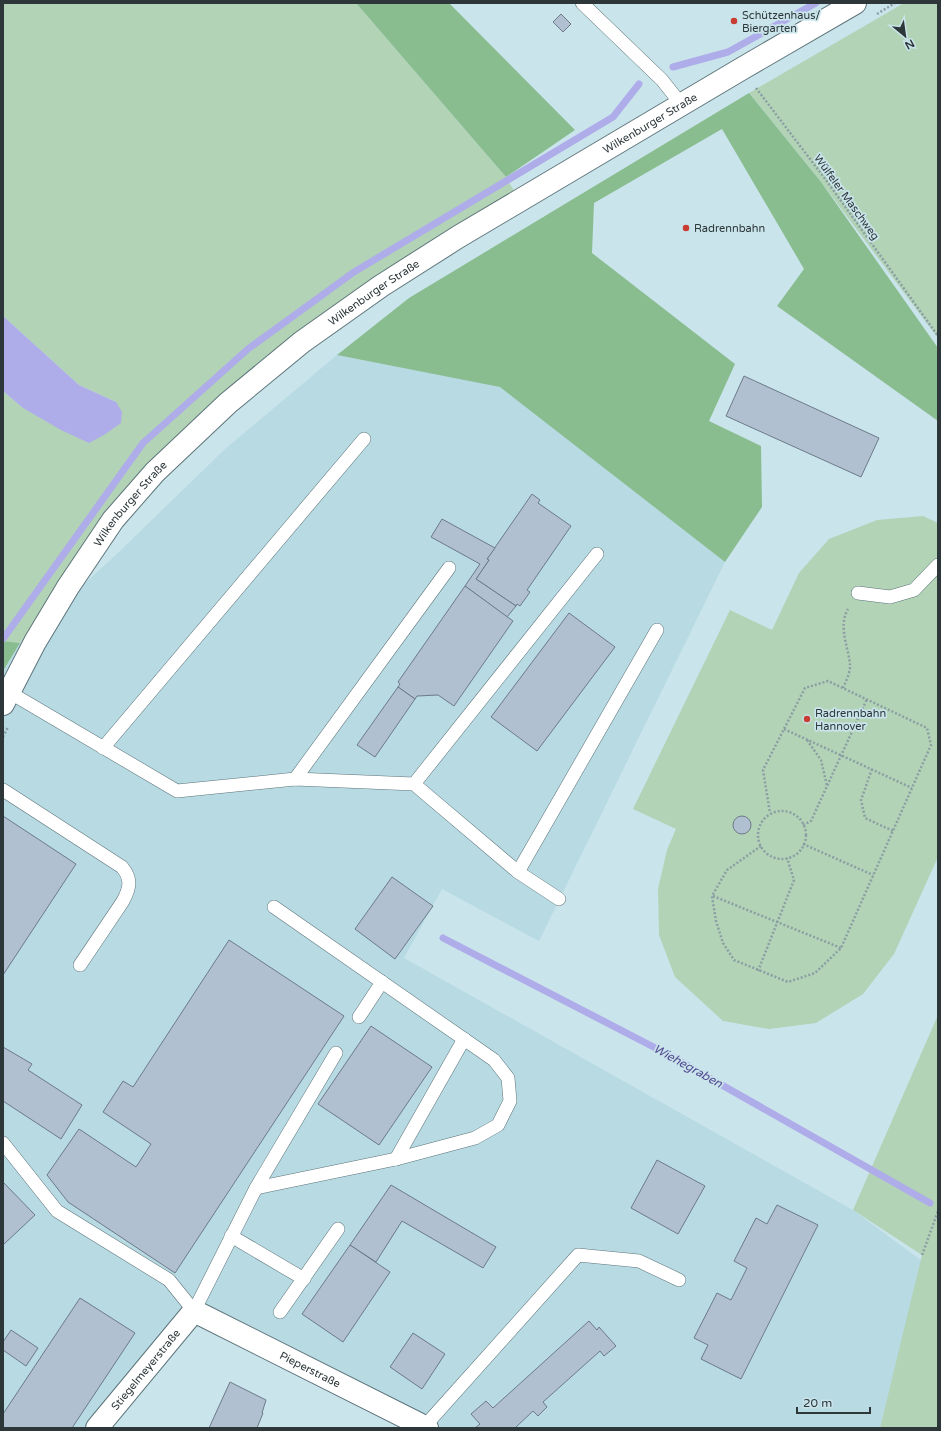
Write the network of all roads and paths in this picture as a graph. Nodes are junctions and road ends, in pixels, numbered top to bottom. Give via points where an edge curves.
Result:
1 (582, 3) edge
2 (855, 3) edge
3 (895, 3) edge
4 (875, 15) dead end
5 (743, 68) junction
6 (681, 104) junction
7 (938, 336) edge
8 (364, 439) dead end
9 (597, 554) dead end
10 (938, 565) edge
11 (450, 568) dead end
12 (858, 593) joint
13 (657, 630) dead end
14 (843, 688) junction
15 (6, 698) edge
16 (867, 699) junction
17 (784, 730) junction
18 (807, 740) junction
19 (103, 748) junction
20 (842, 756) junction
21 (872, 770) junction
22 (295, 779) junction
23 (414, 784) junction
24 (828, 787) junction
25 (912, 788) junction
26 (3, 790) edge
27 (770, 814) junction
28 (803, 825) junction
29 (893, 831) junction
30 (803, 844) junction
31 (761, 846) junction
32 (787, 858) junction
33 (518, 872) junction
34 (873, 875) junction
35 (712, 896) junction
36 (559, 899) dead end
37 (274, 907) dead end
38 (778, 923) junction
39 (841, 948) junction
40 (80, 965) dead end
41 (758, 971) junction
42 (382, 982) junction
43 (359, 1017) dead end
44 (464, 1039) junction
45 (336, 1053) dead end
46 (3, 1143) edge
47 (396, 1159) junction
48 (256, 1188) junction
49 (938, 1211) edge
50 (338, 1230) dead end
51 (231, 1236) junction
52 (922, 1255) dead end
53 (304, 1279) junction
54 (680, 1280) dead end
55 (194, 1311) junction
56 (280, 1312) dead end
57 (425, 1427) edge
58 (97, 1428) edge

1 - 6 lane via 662,80
2 - 5 main road, Wilkenburger Straße
3 - 4 path
5 - 6 main road, Wilkenburger Straße
5 - 7 path, Wülfeler Maschweg
6 - 15 main road, Wilkenburger Straße via 381,286 302,342 228,403 155,472 113,520 68,587
8 - 19 lane
9 - 23 lane
10 - 12 lane via 914,590 890,597
11 - 22 lane
12 - 14 path via 844,616 845,643 850,666
13 - 33 lane
14 - 16 path
14 - 17 path via 828,681 805,688
15 - 19 lane
16 - 20 path
16 - 25 path via 927,728 931,745
17 - 18 path
17 - 27 path via 763,770
18 - 20 path
18 - 24 path via 821,760
19 - 22 lane via 177,791
20 - 21 path
20 - 24 path
21 - 25 path
21 - 29 path via 861,800 865,818
22 - 23 lane
23 - 33 lane
24 - 28 path via 811,821
25 - 29 path
26 - 40 lane via 127,872 130,881 123,901
27 - 28 path via 786,811 794,814
27 - 31 path via 760,826 758,838
28 - 30 path
29 - 34 path
30 - 32 path via 801,849
30 - 34 path
31 - 32 path via 773,857
31 - 35 path via 727,870
32 - 38 path via 794,880
33 - 36 lane
34 - 39 path
35 - 38 path
35 - 41 path via 723,943 734,960
37 - 42 lane
38 - 39 path
38 - 41 path
39 - 41 path via 815,973 788,982
42 - 43 lane
42 - 44 lane
44 - 47 lane
44 - 47 lane via 494,1060 508,1078 510,1101 498,1125 475,1138
45 - 48 lane
46 - 55 lane via 57,1211 169,1280
47 - 48 lane
48 - 51 lane
49 - 52 path
50 - 53 lane
51 - 53 lane
51 - 55 lane
53 - 56 lane
54 - 57 lane via 640,1261 578,1255
55 - 57 main road, Pieperstraße
55 - 58 main road, Stiegelmeyerstraße

